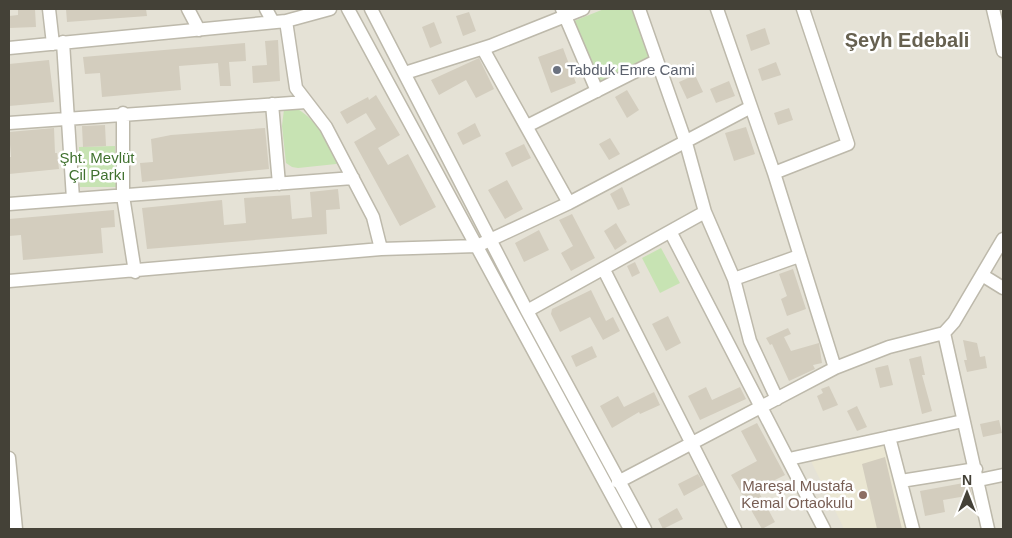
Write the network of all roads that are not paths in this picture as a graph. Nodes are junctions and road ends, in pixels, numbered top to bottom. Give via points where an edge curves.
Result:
1 (49, 9) edge
2 (188, 9) edge
3 (266, 9) edge
4 (330, 9) edge
5 (348, 9) edge
6 (371, 9) edge
7 (583, 9) edge
8 (639, 9) edge
9 (717, 9) edge
10 (803, 9) edge
11 (993, 9) edge
12 (563, 12) edge
13 (280, 22) junction
14 (199, 30) junction
15 (58, 43) junction
16 (9, 48) edge
17 (483, 48) junction
18 (1003, 51) edge
19 (656, 60) junction
20 (405, 73) junction
21 (596, 91) junction
22 (306, 102) junction
23 (272, 104) junction
24 (751, 107) junction
25 (123, 113) junction
26 (67, 117) junction
27 (9, 122) edge
28 (527, 126) junction
29 (686, 143) junction
30 (774, 173) junction
31 (352, 178) junction
32 (279, 184) junction
33 (123, 196) junction
34 (73, 199) junction
35 (570, 203) junction
36 (9, 204) edge
37 (705, 212) junction
38 (671, 233) junction
39 (492, 239) junction
40 (1003, 239) edge
41 (477, 246) junction
42 (381, 249) junction
43 (799, 256) junction
44 (604, 270) junction
45 (135, 272) junction
46 (982, 275) junction
47 (734, 279) junction
48 (9, 281) edge
49 (1003, 288) edge
50 (527, 311) junction
51 (944, 333) junction
52 (835, 368) junction
53 (777, 399) junction
54 (761, 408) junction
55 (963, 421) junction
56 (890, 437) junction
57 (692, 445) junction
58 (9, 458) edge
59 (789, 459) junction
60 (977, 474) junction
61 (1003, 475) edge
62 (901, 481) junction
63 (618, 482) junction
64 (16, 529) edge
65 (630, 529) edge
66 (644, 529) edge
67 (735, 529) edge
68 (824, 529) edge
69 (913, 529) edge
70 (988, 529) edge

1 - 15 street
2 - 14 street
3 - 13 street
4 - 13 street
5 - 41 street
6 - 20 street
7 - 12 street
8 - 19 street
9 - 24 street
10 - 30 street via 848,144
11 - 18 street
12 - 17 street
12 - 21 street
13 - 14 street
13 - 22 street via 296,88
14 - 15 street
15 - 16 street
15 - 26 street
17 - 20 street
17 - 28 street
19 - 21 street
19 - 29 street
20 - 39 street
21 - 28 street
22 - 23 street
22 - 31 street via 326,127
23 - 25 street
23 - 32 street
24 - 29 street
24 - 30 street
25 - 26 street
25 - 33 street
26 - 27 street
26 - 34 street
28 - 35 street
29 - 35 street
29 - 37 street
30 - 43 street
31 - 32 street
31 - 42 street via 373,217
32 - 33 street
33 - 34 street
33 - 45 street
34 - 36 street
35 - 39 street
37 - 38 street
37 - 47 street
38 - 44 street
38 - 54 street
39 - 41 street
39 - 50 street
40 - 46 street
41 - 42 street
41 - 65 street
42 - 45 street
43 - 47 street
43 - 52 street
44 - 50 street
44 - 57 street
45 - 48 street
46 - 49 street
46 - 51 street
47 - 53 street via 750,341
50 - 63 street
51 - 52 street via 889,347
51 - 55 street
52 - 53 street
53 - 54 street
54 - 57 street
54 - 59 street
55 - 56 street
55 - 60 street
56 - 59 street
56 - 62 street
57 - 63 street
57 - 67 street
58 - 64 street
59 - 68 street
60 - 61 street
60 - 62 street
60 - 70 street
62 - 69 street
63 - 66 street

